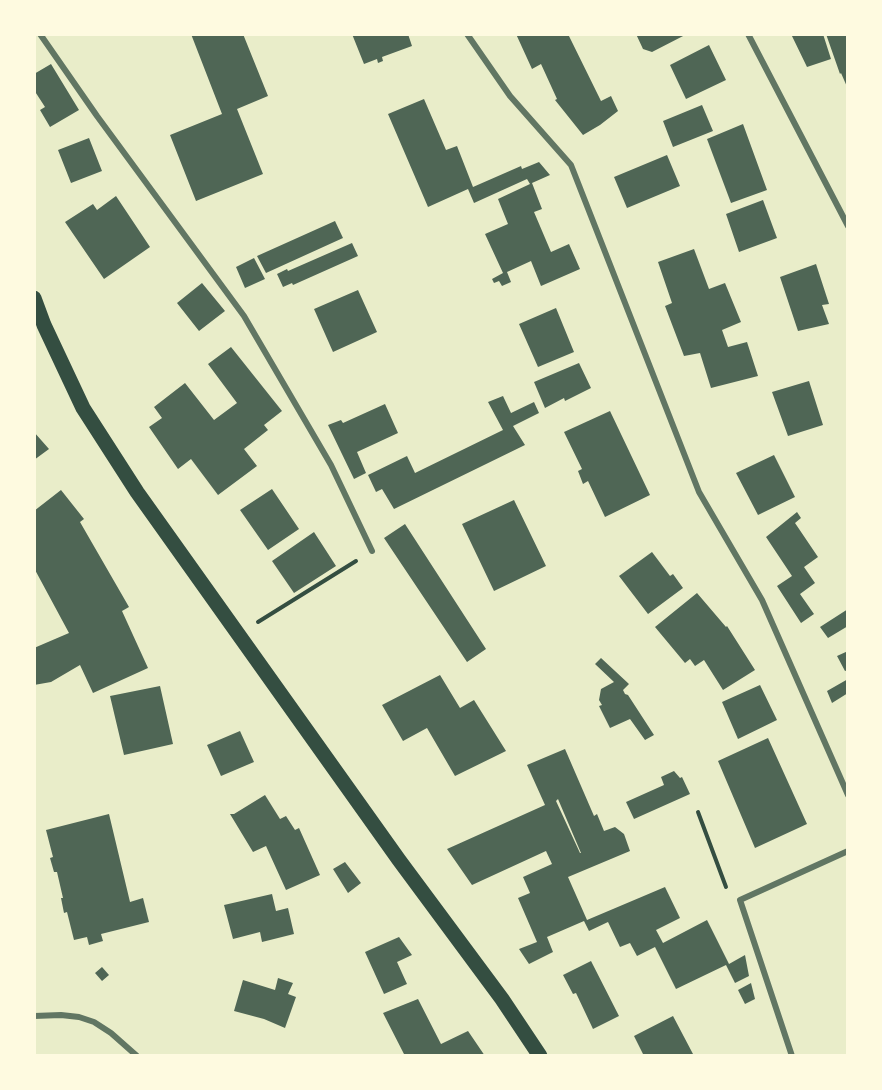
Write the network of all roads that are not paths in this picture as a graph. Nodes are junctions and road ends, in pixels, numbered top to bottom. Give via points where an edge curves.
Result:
1 (40, 34) edge
2 (467, 34) edge
3 (748, 34) edge
4 (848, 226) edge
5 (34, 298) edge
6 (372, 551) road end
7 (848, 795) edge
8 (848, 851) edge
9 (34, 1016) edge
10 (137, 1056) edge
11 (540, 1056) edge
12 (792, 1056) edge

1 - 6 street via 244,316 331,465
2 - 7 street via 510,96 571,165 699,492 762,600
3 - 4 street
5 - 11 main road via 83,408 137,492
8 - 12 street via 740,900
9 - 10 street via 61,1015 94,1022

